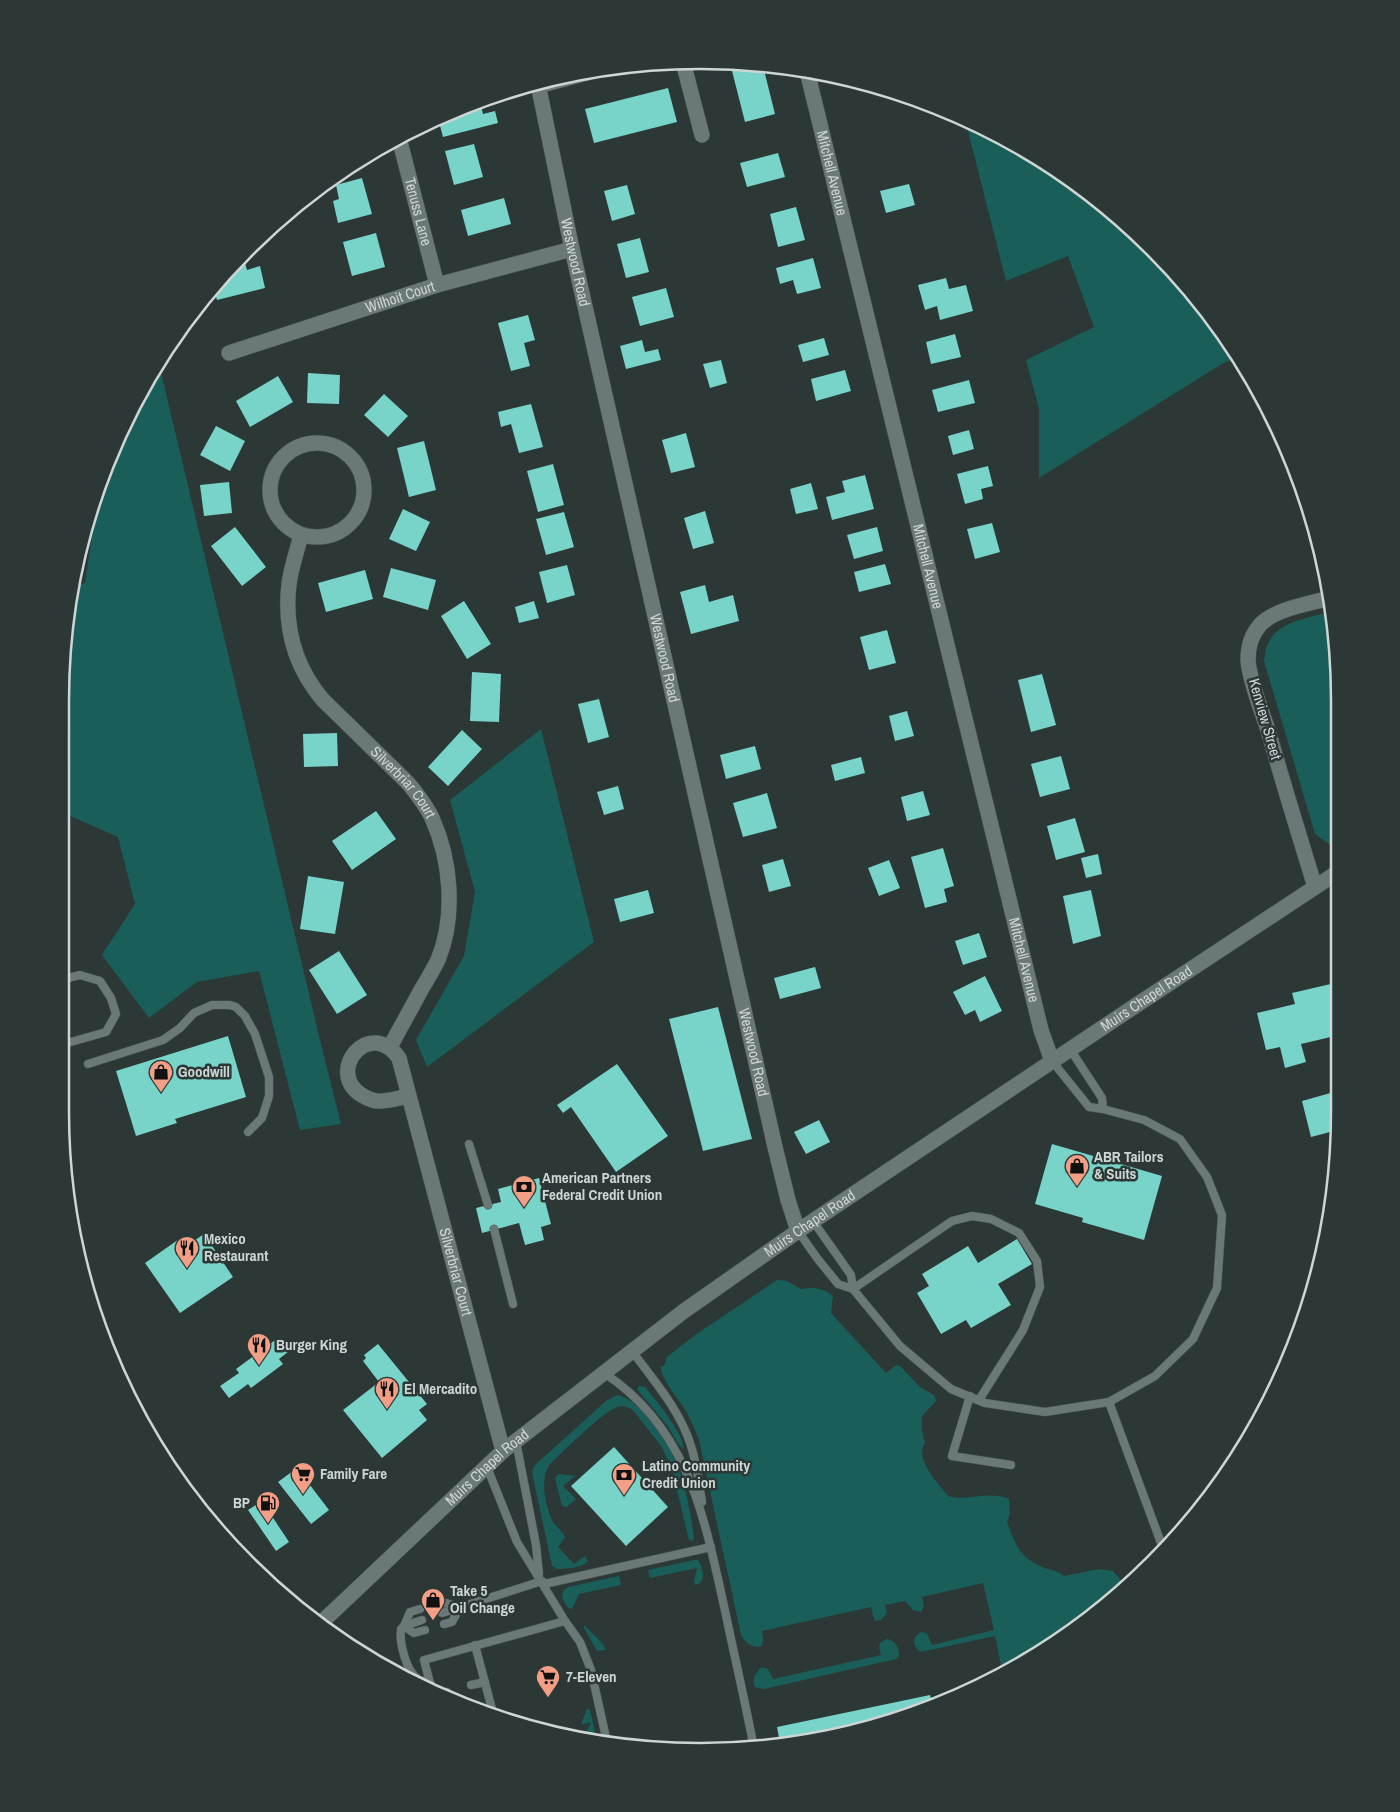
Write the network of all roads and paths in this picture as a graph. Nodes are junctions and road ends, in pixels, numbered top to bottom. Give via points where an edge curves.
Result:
1 (685, 69) edge
2 (809, 79) edge
3 (539, 90) edge
4 (702, 135) dead end
5 (402, 144) edge
6 (572, 249) junction
7 (437, 285) junction
8 (229, 353) dead end
9 (301, 535) junction
10 (1323, 600) edge
11 (1331, 876) edge
12 (1315, 887) junction
13 (69, 978) edge
14 (69, 1042) edge
15 (390, 1047) junction
16 (1070, 1049) junction
17 (1052, 1061) junction
18 (88, 1064) dead end
19 (408, 1096) junction
20 (1103, 1108) junction
21 (248, 1132) dead end
22 (469, 1144) dead end
23 (488, 1205) dead end
24 (813, 1221) junction
25 (494, 1229) dead end
26 (798, 1231) junction
27 (853, 1289) junction
28 (513, 1304) dead end
29 (632, 1351) junction
30 (604, 1373) junction
31 (970, 1396) junction
32 (979, 1400) junction
33 (1109, 1402) junction
34 (516, 1441) junction
35 (503, 1451) junction
36 (1011, 1465) dead end
37 (487, 1467) junction
38 (705, 1522) junction
39 (1161, 1543) edge
40 (710, 1547) junction
41 (542, 1580) junction
42 (439, 1604) dead end
43 (460, 1608) junction
44 (420, 1609) dead end
45 (442, 1614) dead end
46 (325, 1619) edge
47 (422, 1620) dead end
48 (565, 1621) junction
49 (444, 1624) dead end
50 (404, 1626) junction
51 (425, 1630) dead end
52 (476, 1645) junction
53 (413, 1674) edge
54 (429, 1682) edge
55 (485, 1682) junction
56 (471, 1686) dead end
57 (489, 1707) edge
58 (606, 1736) edge
59 (752, 1741) edge

1 - 4 street
2 - 17 street, Mitchell Avenue via 1041,1030
3 - 6 street, Westwood Road
5 - 7 street, Tenuss Lane
6 - 7 street, Wilhoit Court
6 - 26 street, Westwood Road via 775,1147
7 - 8 street, Wilhoit Court
9 - 9 street via 322,537 341,530 356,516 361,506 364,485 357,466 343,450 323,443 302,444 284,455 272,473 272,505 283,523
9 - 15 street, Silverbriar Court via 289,583 288,619 301,669 323,700 420,798 431,817 445,861 450,892 444,940 438,960
10 - 12 street, Kenview Street via 1268,618 1252,637 1248,650 1248,663
11 - 12 street, Muirs Chapel Road
12 - 16 street, Muirs Chapel Road
13 - 14 lane via 80,975 100,981 116,1014 106,1032
15 - 19 street, Silverbriar Court via 399,1058
15 - 19 street via 381,1043 363,1045 348,1061 350,1082 366,1098 377,1102
16 - 17 street, Muirs Chapel Road
16 - 20 lane via 1102,1098
17 - 20 lane via 1089,1107
17 - 24 street, Muirs Chapel Road
18 - 21 lane via 162,1040 194,1013 212,1005 236,1007 255,1034 269,1077 269,1096 262,1118
19 - 35 street, Silverbriar Court
20 - 33 lane via 1144,1120 1180,1139 1207,1177 1222,1215 1217,1288 1193,1339 1155,1376
22 - 23 lane
24 - 26 street, Muirs Chapel Road
24 - 27 lane via 851,1275
25 - 28 lane
26 - 27 lane via 838,1284
26 - 29 street, Muirs Chapel Road
27 - 31 lane via 900,1346 951,1389
27 - 32 lane via 952,1221 972,1216 991,1220 1019,1233 1037,1261 1040,1287 1023,1330
29 - 30 street, Muirs Chapel Road
29 - 38 lane via 670,1402 684,1427 695,1464
30 - 34 street, Muirs Chapel Road
30 - 38 lane via 641,1403 667,1436 688,1476
31 - 32 lane
31 - 36 lane via 952,1456
32 - 33 lane via 1045,1412
33 - 39 lane
34 - 35 street, Muirs Chapel Road
34 - 41 lane
35 - 37 street, Muirs Chapel Road
37 - 41 lane via 517,1542
37 - 46 street, Muirs Chapel Road
38 - 40 lane
40 - 41 lane
40 - 59 lane
41 - 43 lane
41 - 48 lane
42 - 43 lane via 446,1602
43 - 45 lane
43 - 49 lane via 452,1622
44 - 50 lane via 410,1612
47 - 50 lane
48 - 52 lane
48 - 58 lane via 580,1642 591,1670
50 - 51 lane via 414,1633
50 - 53 lane via 400,1635 406,1663
52 - 54 lane via 424,1660
52 - 55 lane
55 - 56 lane
55 - 57 lane

